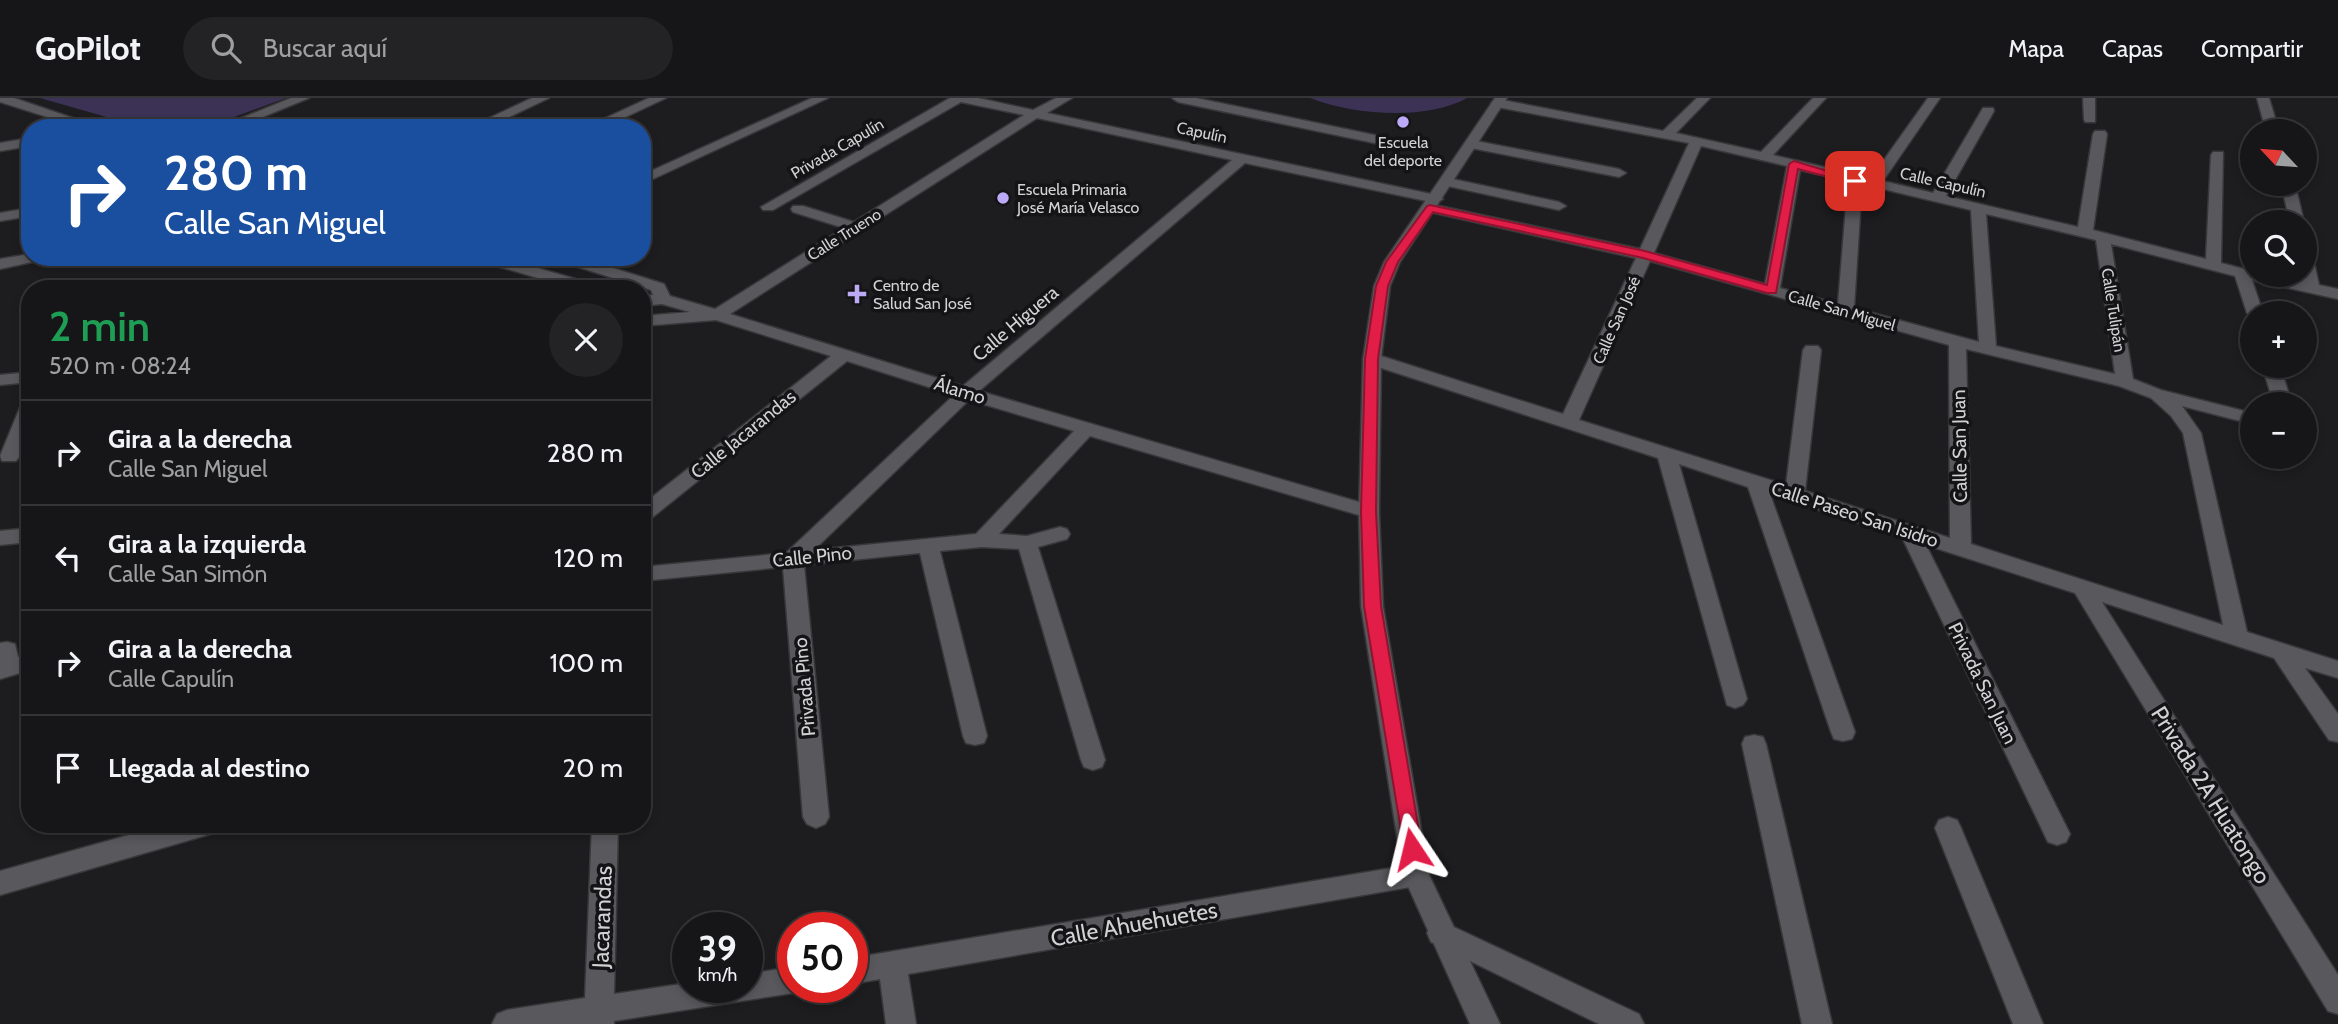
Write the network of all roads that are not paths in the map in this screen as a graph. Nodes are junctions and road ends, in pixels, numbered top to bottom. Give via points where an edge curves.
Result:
1 (1, 98) edge
2 (303, 98) edge
3 (543, 98) edge
4 (660, 98) edge
5 (822, 98) edge
6 (960, 98) edge
7 (1066, 98) edge
8 (1178, 98) edge
9 (1570, 98) edge
10 (1704, 98) edge
11 (1820, 98) edge
12 (1934, 98) edge
13 (2089, 98) edge
14 (2263, 98) edge
15 (1499, 101) edge
16 (1988, 111) dead end
17 (1035, 114) junction
18 (1555, 114) junction
19 (68, 119) edge
20 (247, 119) edge
21 (495, 119) edge
22 (611, 119) edge
23 (2090, 119) dead end
24 (2269, 119) edge
25 (2101, 134) dead end
26 (1666, 135) junction
27 (1697, 141) junction
28 (21, 144) edge
29 (1471, 144) junction
30 (1408, 146) dead end
31 (0, 147) edge
32 (2218, 155) dead end
33 (1763, 157) junction
34 (1242, 158) junction
35 (1794, 164) junction
36 (1619, 173) dead end
37 (651, 176) edge
38 (1855, 181) junction
39 (1447, 182) junction
40 (1874, 184) junction
41 (1937, 198) junction
42 (1433, 203) junction
43 (1559, 206) dead end
44 (768, 207) dead end
45 (1978, 207) junction
46 (797, 209) dead end
47 (21, 214) edge
48 (0, 217) edge
49 (854, 227) junction
50 (2085, 233) junction
51 (2103, 239) junction
52 (1645, 255) junction
53 (21, 260) edge
54 (0, 264) edge
55 (513, 266) edge
56 (590, 266) edge
57 (2213, 266) junction
58 (2240, 273) edge
59 (562, 280) edge
60 (635, 280) edge
61 (651, 285) edge
62 (2307, 287) edge
63 (2312, 288) joint
64 (1772, 290) junction
65 (2338, 294) edge
66 (663, 299) junction
67 (651, 300) edge
68 (1846, 312) junction
69 (717, 315) junction
70 (651, 320) edge
71 (1957, 342) junction
72 (1812, 350) dead end
73 (1988, 350) junction
74 (845, 354) junction
75 (1372, 359) junction
76 (21, 378) edge
77 (0, 380) edge
78 (2125, 382) junction
79 (966, 393) junction
80 (2155, 394) junction
81 (2240, 415) edge
82 (1569, 422) junction
83 (21, 427) edge
84 (1087, 428) junction
85 (1667, 452) junction
86 (9, 457) dead end
87 (1755, 480) junction
88 (1795, 493) junction
89 (651, 508) edge
90 (1369, 512) junction
91 (1909, 531) junction
92 (1060, 534) dead end
93 (21, 536) edge
94 (0, 538) edge
95 (982, 540) junction
96 (1027, 543) junction
97 (928, 545) junction
98 (1961, 549) junction
99 (793, 558) junction
100 (651, 574) edge
101 (2083, 589) junction
102 (2237, 638) junction
103 (2282, 652) junction
104 (21, 663) edge
105 (2, 664) edge
106 (2338, 670) edge
107 (1735, 699) dead end
108 (1843, 732) dead end
109 (2338, 733) edge
110 (975, 736) dead end
111 (1754, 744) dead end
112 (1093, 760) dead end
113 (816, 817) dead end
114 (1948, 828) dead end
115 (149, 833) edge
116 (605, 833) edge
117 (2057, 834) dead end
118 (1416, 875) junction
119 (0, 883) edge
120 (1441, 933) junction
121 (892, 965) junction
122 (868, 969) edge
123 (2338, 1001) edge
124 (672, 1002) edge
125 (599, 1016) edge
126 (507, 1024) edge
127 (901, 1024) edge
128 (1485, 1024) edge
129 (1629, 1024) edge
130 (1817, 1024) edge
131 (2028, 1024) edge

1 - 19 street
2 - 20 street
3 - 21 street
4 - 22 street
5 - 37 street
6 - 17 street, Capulín
6 - 44 street, Privada Capulín
7 - 17 street, Calle Trueno
8 - 30 street
9 - 18 street
10 - 26 street
11 - 33 street
12 - 40 street
13 - 23 street
14 - 24 street
15 - 18 street, Calle Capulín
15 - 29 street
16 - 41 street
17 - 34 street, Capulín
17 - 49 street, Calle Trueno
18 - 26 street, Calle Capulín
25 - 50 street
26 - 27 street, Calle Capulín
27 - 33 street, Calle Capulín
27 - 52 street, Calle San José
28 - 31 street
29 - 36 street
29 - 39 street
32 - 57 street
33 - 35 street, Calle Capulín
34 - 42 street, Capulín
34 - 79 street, Calle Higuera
35 - 38 street, Calle Capulín
35 - 64 street
38 - 40 street, Calle Capulín
38 - 68 street
39 - 42 street
39 - 43 street
40 - 41 street, Calle Capulín
41 - 45 street, Calle Capulín
42 - 52 street, Calle San Miguel
42 - 75 street via 1392,262 1382,286
45 - 50 street, Calle Capulín
45 - 73 street
46 - 49 street
47 - 48 street
49 - 69 street, Calle Trueno
50 - 51 street, Calle Capulín
51 - 57 street, Calle Capulín
51 - 78 street, Calle Tulipán
52 - 64 street, Calle San Miguel
52 - 82 street, Calle San José
53 - 54 street
55 - 59 street
56 - 60 street, Álamo
57 - 58 street, Calle Capulín
61 - 66 street, Álamo via 658,287
62 - 63 street, Calle Capulín
63 - 65 street, Calle Capulín
64 - 68 street, Calle San Miguel
66 - 67 street
66 - 69 street, Álamo
68 - 71 street, Calle San Miguel
69 - 70 street, Calle Trueno
69 - 74 street, Álamo
71 - 73 street, Calle San Miguel
71 - 98 street, Calle San Juan
72 - 88 street
73 - 78 street, Calle San Miguel
74 - 79 street, Álamo
74 - 89 street, Calle Jacarandas
75 - 82 street, Calle Paseo San Isidro
75 - 90 street
76 - 77 street
78 - 80 street, Calle San Miguel
79 - 84 street, Álamo
79 - 99 street, Calle Higuera
80 - 81 street, Calle San Miguel
80 - 102 street via 2178,412 2192,433
82 - 85 street, Calle Paseo San Isidro
83 - 86 street
84 - 90 street, Álamo
84 - 95 street
85 - 87 street, Calle Paseo San Isidro
85 - 107 street
87 - 88 street, Calle Paseo San Isidro
87 - 108 street
88 - 91 street, Calle Paseo San Isidro
90 - 118 street via 1372,606
91 - 98 street, Calle Paseo San Isidro
91 - 117 street, Privada San Juan
92 - 96 street, Calle Pino
93 - 94 street
95 - 96 street, Calle Pino
95 - 97 street, Calle Pino
96 - 112 street
97 - 99 street, Calle Pino
97 - 110 street
98 - 101 street, Calle Paseo San Isidro
99 - 100 street, Calle Pino
99 - 113 street, Privada Pino
101 - 102 street, Calle Paseo San Isidro
101 - 123 street, Privada 2A Huatongo
102 - 103 street, Calle Paseo San Isidro
103 - 106 street, Calle Paseo San Isidro
103 - 109 street
104 - 105 street
111 - 130 street
114 - 131 street
115 - 119 street
116 - 125 street, Jacarandas
118 - 120 street
118 - 121 street, Calle Ahuehuetes
120 - 128 street
120 - 129 street
121 - 122 street, Calle Ahuehuetes
121 - 127 street
124 - 125 street
125 - 126 street

